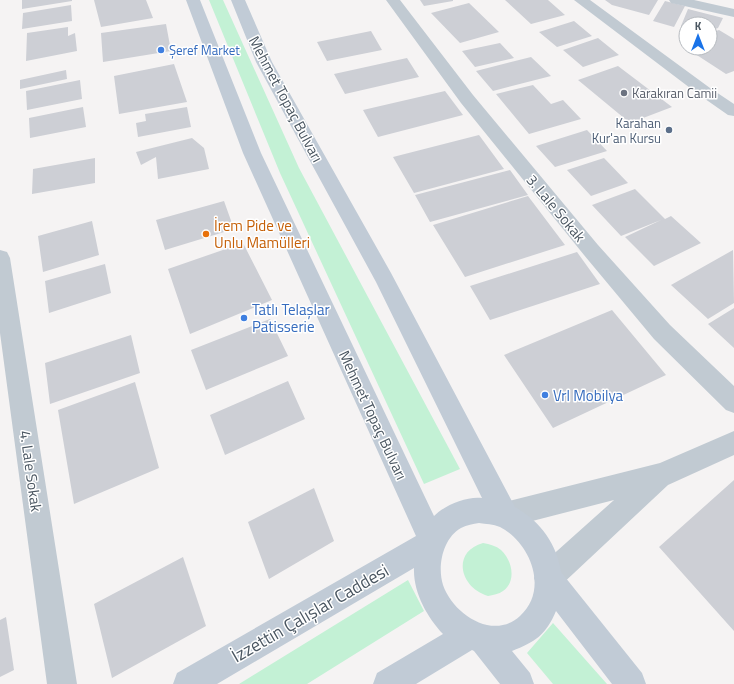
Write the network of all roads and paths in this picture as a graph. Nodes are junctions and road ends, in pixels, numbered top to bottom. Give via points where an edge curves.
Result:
1 (194, 0) edge
2 (238, 0) edge
3 (393, 0) edge
4 (581, 0) edge
5 (676, 0) edge
6 (734, 13) edge
7 (734, 111) edge
8 (0, 258) edge
9 (734, 402) edge
10 (734, 443) edge
11 (661, 475) junction
12 (505, 515) junction
13 (432, 542) junction
14 (548, 578) junction
15 (477, 638) junction
16 (62, 684) edge
17 (188, 684) edge
18 (388, 684) edge
19 (519, 684) edge
20 (630, 684) edge

1 - 13 main road, Mehmet Topaç Bulvarı via 252,153
2 - 12 main road, Mehmet Topaç Bulvarı via 264,62 384,279
3 - 9 street, 3. Lale Sokak via 472,105 591,250 662,332
4 - 7 street
5 - 6 street
8 - 16 street, 4. Lale Sokak
10 - 11 street
11 - 12 street
11 - 14 street
12 - 13 main road via 476,510 463,513 450,519
12 - 14 main road via 521,526 535,541 544,558
13 - 15 main road via 427,562 429,583 437,604 450,622
13 - 17 main road, İzzettin Çalışlar Caddesi
14 - 15 main road via 548,594 544,608 526,631 514,638 500,641
14 - 20 main road
15 - 18 main road
15 - 19 main road

